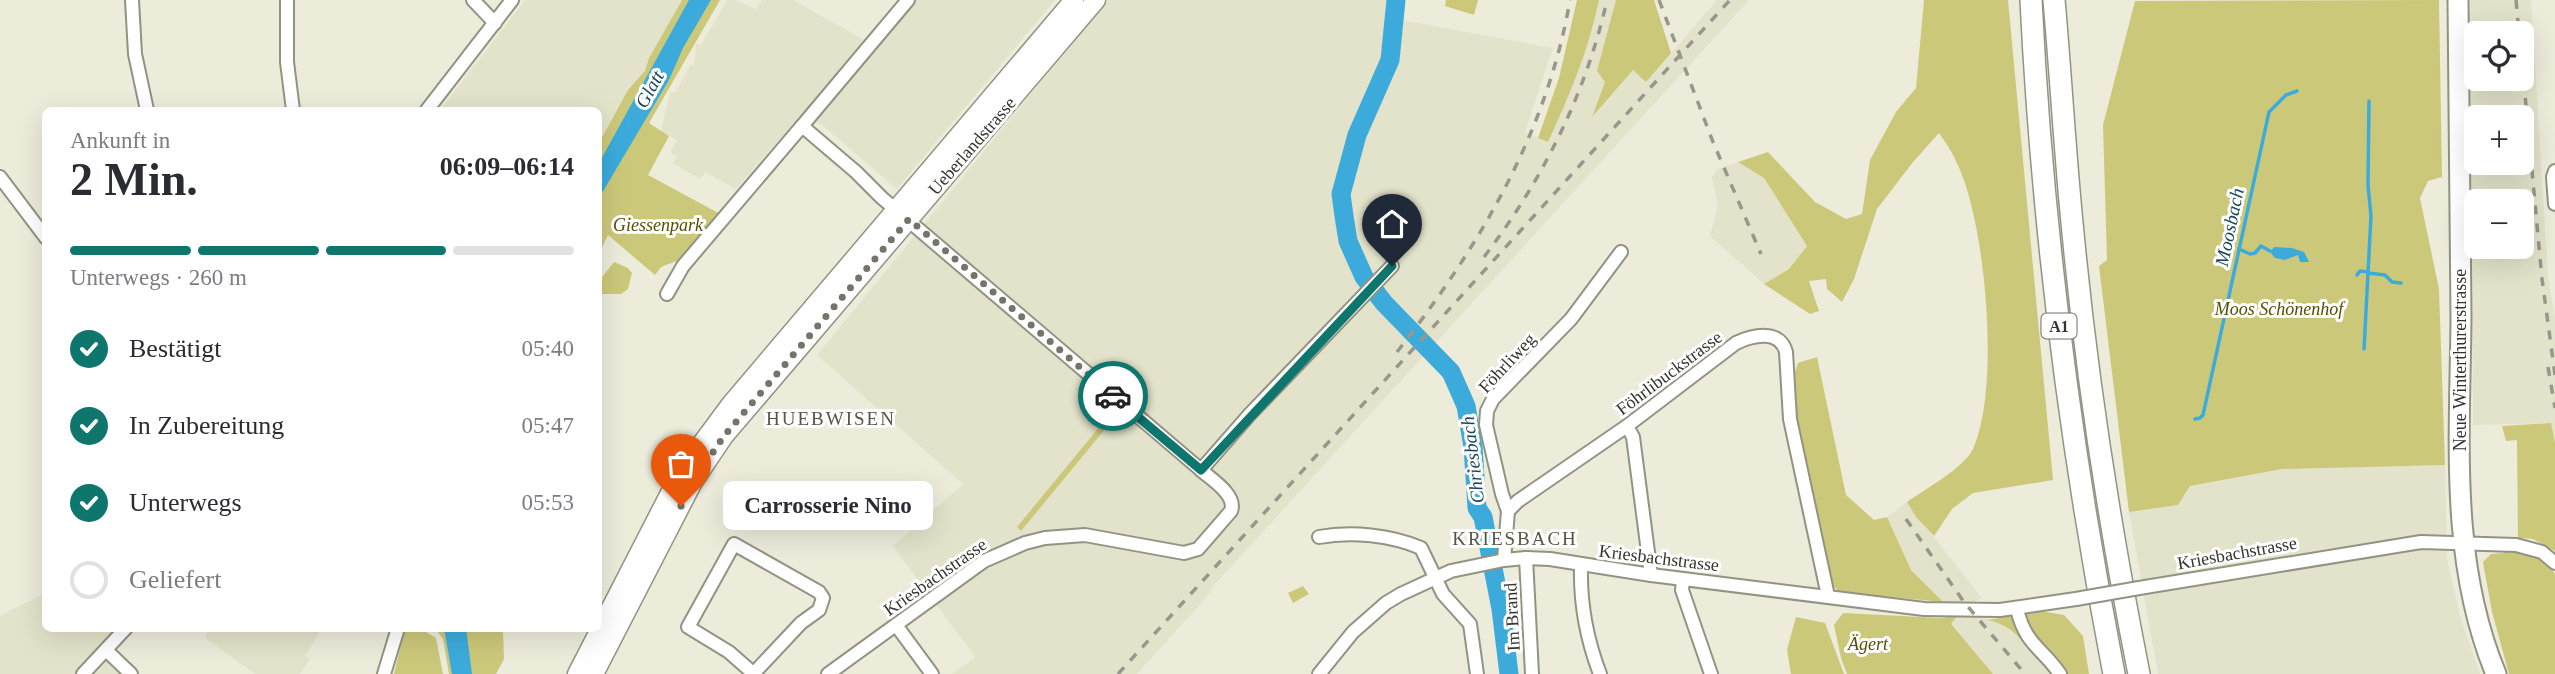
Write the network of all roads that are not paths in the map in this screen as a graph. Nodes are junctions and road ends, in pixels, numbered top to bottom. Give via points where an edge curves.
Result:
1 (132, 0) edge
2 (287, 0) edge
3 (473, 0) edge
4 (512, 0) edge
5 (908, 0) edge
6 (1074, 0) edge
7 (1096, 0) edge
8 (2031, 0) edge
9 (2458, 0) edge
10 (2056, 6) edge
11 (495, 23) junction
12 (146, 107) edge
13 (293, 107) edge
14 (429, 107) edge
15 (802, 126) junction
16 (2555, 171) edge
17 (0, 177) edge
18 (2555, 204) edge
19 (903, 214) junction
20 (42, 230) edge
21 (1621, 253) dead end
22 (1392, 266) dead end
23 (667, 294) dead end
24 (1627, 426) junction
25 (1201, 470) junction
26 (1508, 511) junction
27 (1319, 537) dead end
28 (2463, 543) junction
29 (1527, 558) junction
30 (1502, 560) junction
31 (2555, 563) edge
32 (1581, 566) junction
33 (1651, 575) junction
34 (1434, 577) junction
35 (1684, 579) junction
36 (1828, 596) junction
37 (2017, 609) junction
38 (602, 623) edge
39 (896, 625) junction
40 (122, 632) edge
41 (397, 632) edge
42 (597, 632) edge
43 (106, 650) junction
44 (83, 674) edge
45 (131, 674) edge
46 (384, 674) edge
47 (576, 674) edge
48 (594, 674) edge
49 (754, 674) edge
50 (828, 674) edge
51 (932, 674) edge
52 (1319, 674) edge
53 (1477, 674) edge
54 (1532, 674) edge
55 (1600, 674) edge
56 (1711, 674) edge
57 (2060, 674) edge
58 (2114, 674) edge
59 (2139, 674) edge
60 (2496, 674) edge

1 - 12 street via 136,64
2 - 13 street
3 - 11 street
4 - 11 street
5 - 15 street
6 - 19 main road, Ueberlandstrasse
7 - 19 main road, Ueberlandstrasse
8 - 58 highway, A1 via 2061,347
9 - 28 main road, Neue Winterthurerstrasse
10 - 59 highway, A1 via 2084,332
11 - 14 street
15 - 19 street
15 - 23 street via 683,266
16 - 18 street
17 - 20 street
19 - 25 street
19 - 38 main road, Ueberlandstrasse via 731,404 688,462
19 - 48 main road, Ueberlandstrasse via 724,436 693,482
21 - 26 street, Föhrliweg via 1571,319 1493,399 1487,411 1486,425
22 - 25 street
24 - 26 street, Föhrlibuckstrasse
24 - 33 street via 1633,436
24 - 36 street, Föhrlibuckstrasse via 1736,343 1761,336 1783,343 1790,419
25 - 39 street, Kriesbachstrasse via 1230,497 1233,506 1198,549 1184,553 1115,539 1045,538 984,561
26 - 30 street, Föhrliweg
27 - 34 street via 1347,534 1406,541 1421,548
28 - 31 street, Kriesbachstrasse via 2530,548
28 - 37 street, Kriesbachstrasse, bridge via 2405,543
28 - 60 main road, Neue Winterthurerstrasse via 2478,627
29 - 30 street, Kriesbachstrasse
29 - 32 street, Kriesbachstrasse
29 - 54 street, Im Brand
30 - 34 street, Kriesbachstrasse
32 - 33 street, Kriesbachstrasse
32 - 55 street via 1587,629
33 - 35 street, Kriesbachstrasse
34 - 52 street, Kriesbachstrasse via 1369,617
34 - 53 street via 1470,624
35 - 36 street, Kriesbachstrasse
35 - 56 street via 1682,590
36 - 37 street, Kriesbachstrasse via 1924,609
37 - 57 street via 2029,640
39 - 50 street, Kriesbachstrasse
39 - 51 street
40 - 43 street
41 - 46 street
42 - 47 main road, Ueberlandstrasse
43 - 44 street
43 - 45 street
49 - 49 street via 688,627 734,544 819,592 823,601

